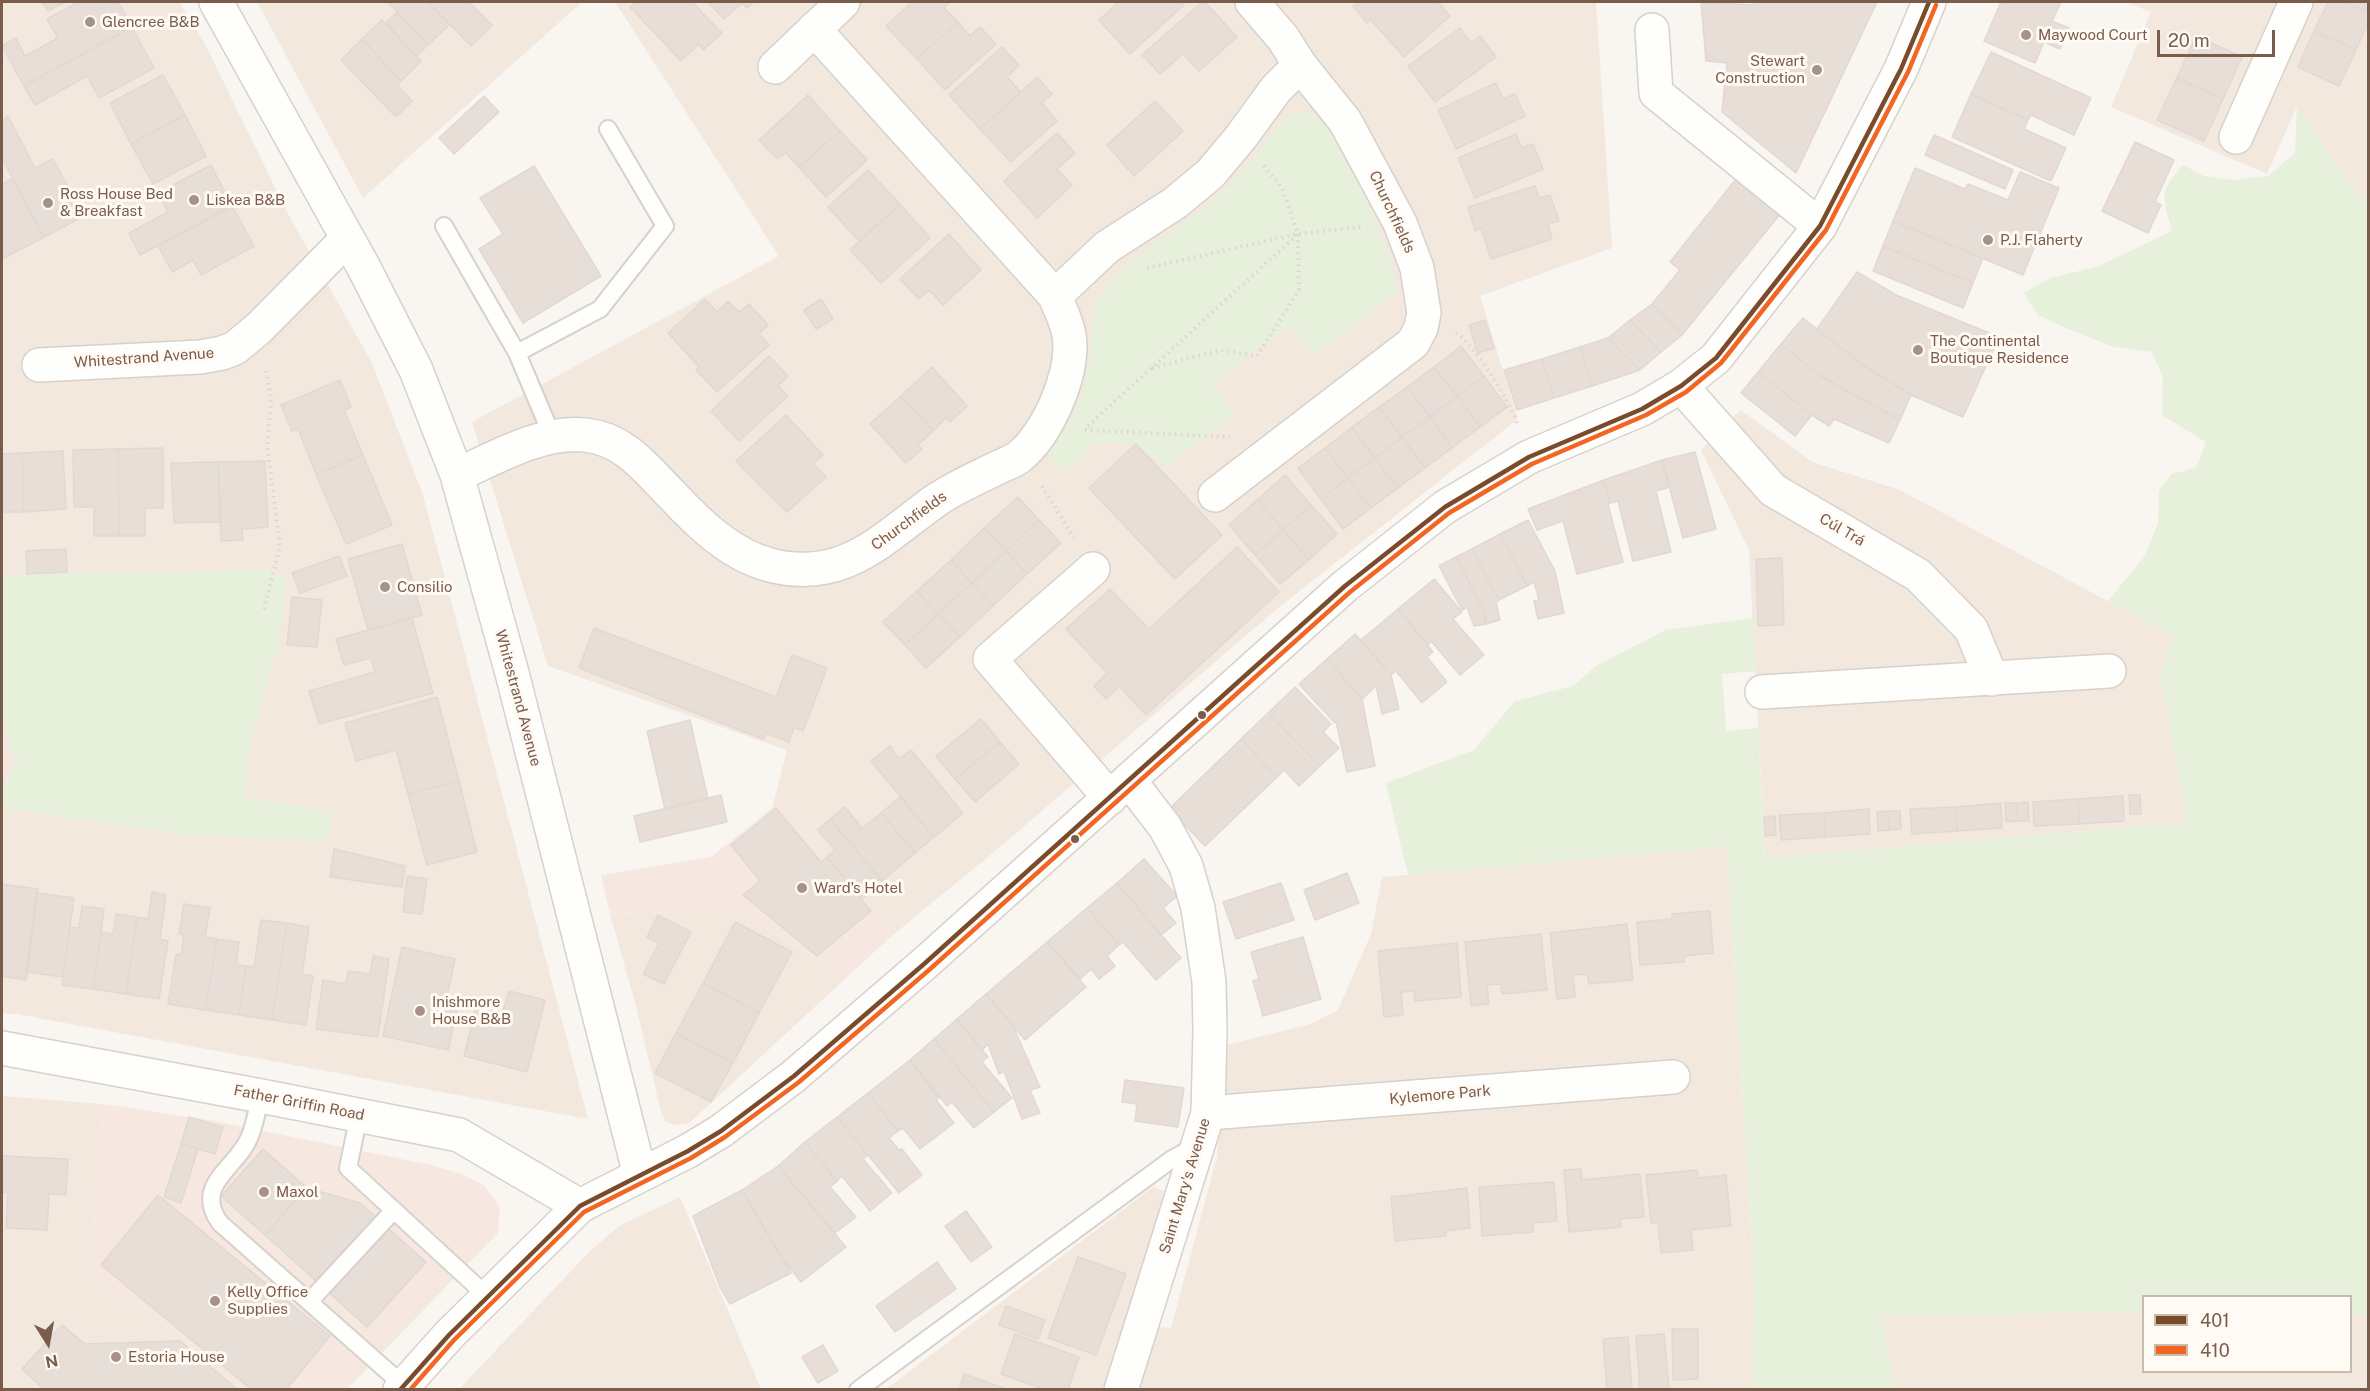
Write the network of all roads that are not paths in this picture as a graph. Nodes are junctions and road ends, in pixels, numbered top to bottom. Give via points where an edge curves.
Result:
1 (216, 2) edge
2 (843, 2) edge
3 (1251, 2) edge
4 (1929, 2) edge
5 (2296, 2) edge
6 (814, 29) junction
7 (1652, 30) dead end
8 (1300, 65) junction
9 (776, 67) dead end
10 (608, 129) dead end
11 (2236, 137) dead end
12 (444, 226) dead end
13 (1820, 226) junction
14 (347, 238) junction
15 (1055, 296) junction
16 (517, 353) junction
17 (39, 365) dead end
18 (1682, 386) junction
19 (553, 438) junction
20 (457, 475) junction
21 (1215, 495) dead end
22 (1093, 568) road end
23 (2109, 671) dead end
24 (1992, 679) junction
25 (1762, 692) dead end
26 (1119, 789) junction
27 (2, 1048) edge
28 (1673, 1077) dead end
29 (261, 1096) junction
30 (1208, 1113) junction
31 (359, 1115) junction
32 (1198, 1145) junction
33 (640, 1175) junction
34 (580, 1206) junction
35 (394, 1210) junction
36 (488, 1297) junction
37 (309, 1302) junction
38 (401, 1387) edge
39 (858, 1389) edge
40 (1121, 1389) edge

1 - 14 street, Whitestrand Avenue
2 - 6 street
3 - 8 street, Churchfields via 1283,38
4 - 13 street via 1901,69
5 - 11 street
6 - 9 street
6 - 15 street, Churchfields
7 - 13 street via 1656,93
8 - 15 street via 1276,89 1210,174 1175,203 1107,247
8 - 21 street, Churchfields via 1345,121 1400,223 1417,268 1424,313 1413,343
10 - 16 lane via 665,226 600,309
12 - 16 lane
13 - 18 street via 1716,358
14 - 17 street, Whitestrand Avenue via 235,348 200,357
14 - 20 street, Whitestrand Avenue via 416,369
15 - 19 street, Churchfields via 1069,335 1067,365 1061,391 1038,437 1019,457 949,492 866,553 843,563 795,570 751,559 721,541 629,451 609,440 584,434
16 - 19 lane
18 - 24 street, Cúl Trá via 1773,490 1918,575 1971,629
18 - 26 street via 1642,409 1529,458 1445,507 1345,586
19 - 20 street, Churchfields via 520,446
20 - 33 street, Whitestrand Avenue
22 - 26 street via 990,658
23 - 24 street
24 - 25 street
26 - 30 street, Saint Mary's Avenue via 1165,827 1186,866 1198,908 1209,982
26 - 33 street via 794,1076 721,1131
27 - 29 street, Father Griffin Road
28 - 30 street, Kylemore Park
29 - 31 street, Father Griffin Road
29 - 37 lane via 250,1138 220,1178 210,1201 212,1212
30 - 32 street, Saint Mary's Avenue
31 - 34 street, Father Griffin Road via 459,1135
31 - 35 lane via 348,1167
32 - 39 lane via 1172,1159
32 - 40 street, Saint Mary's Avenue
33 - 34 street
34 - 36 street
35 - 36 lane
35 - 37 lane
36 - 38 street
37 - 38 lane

